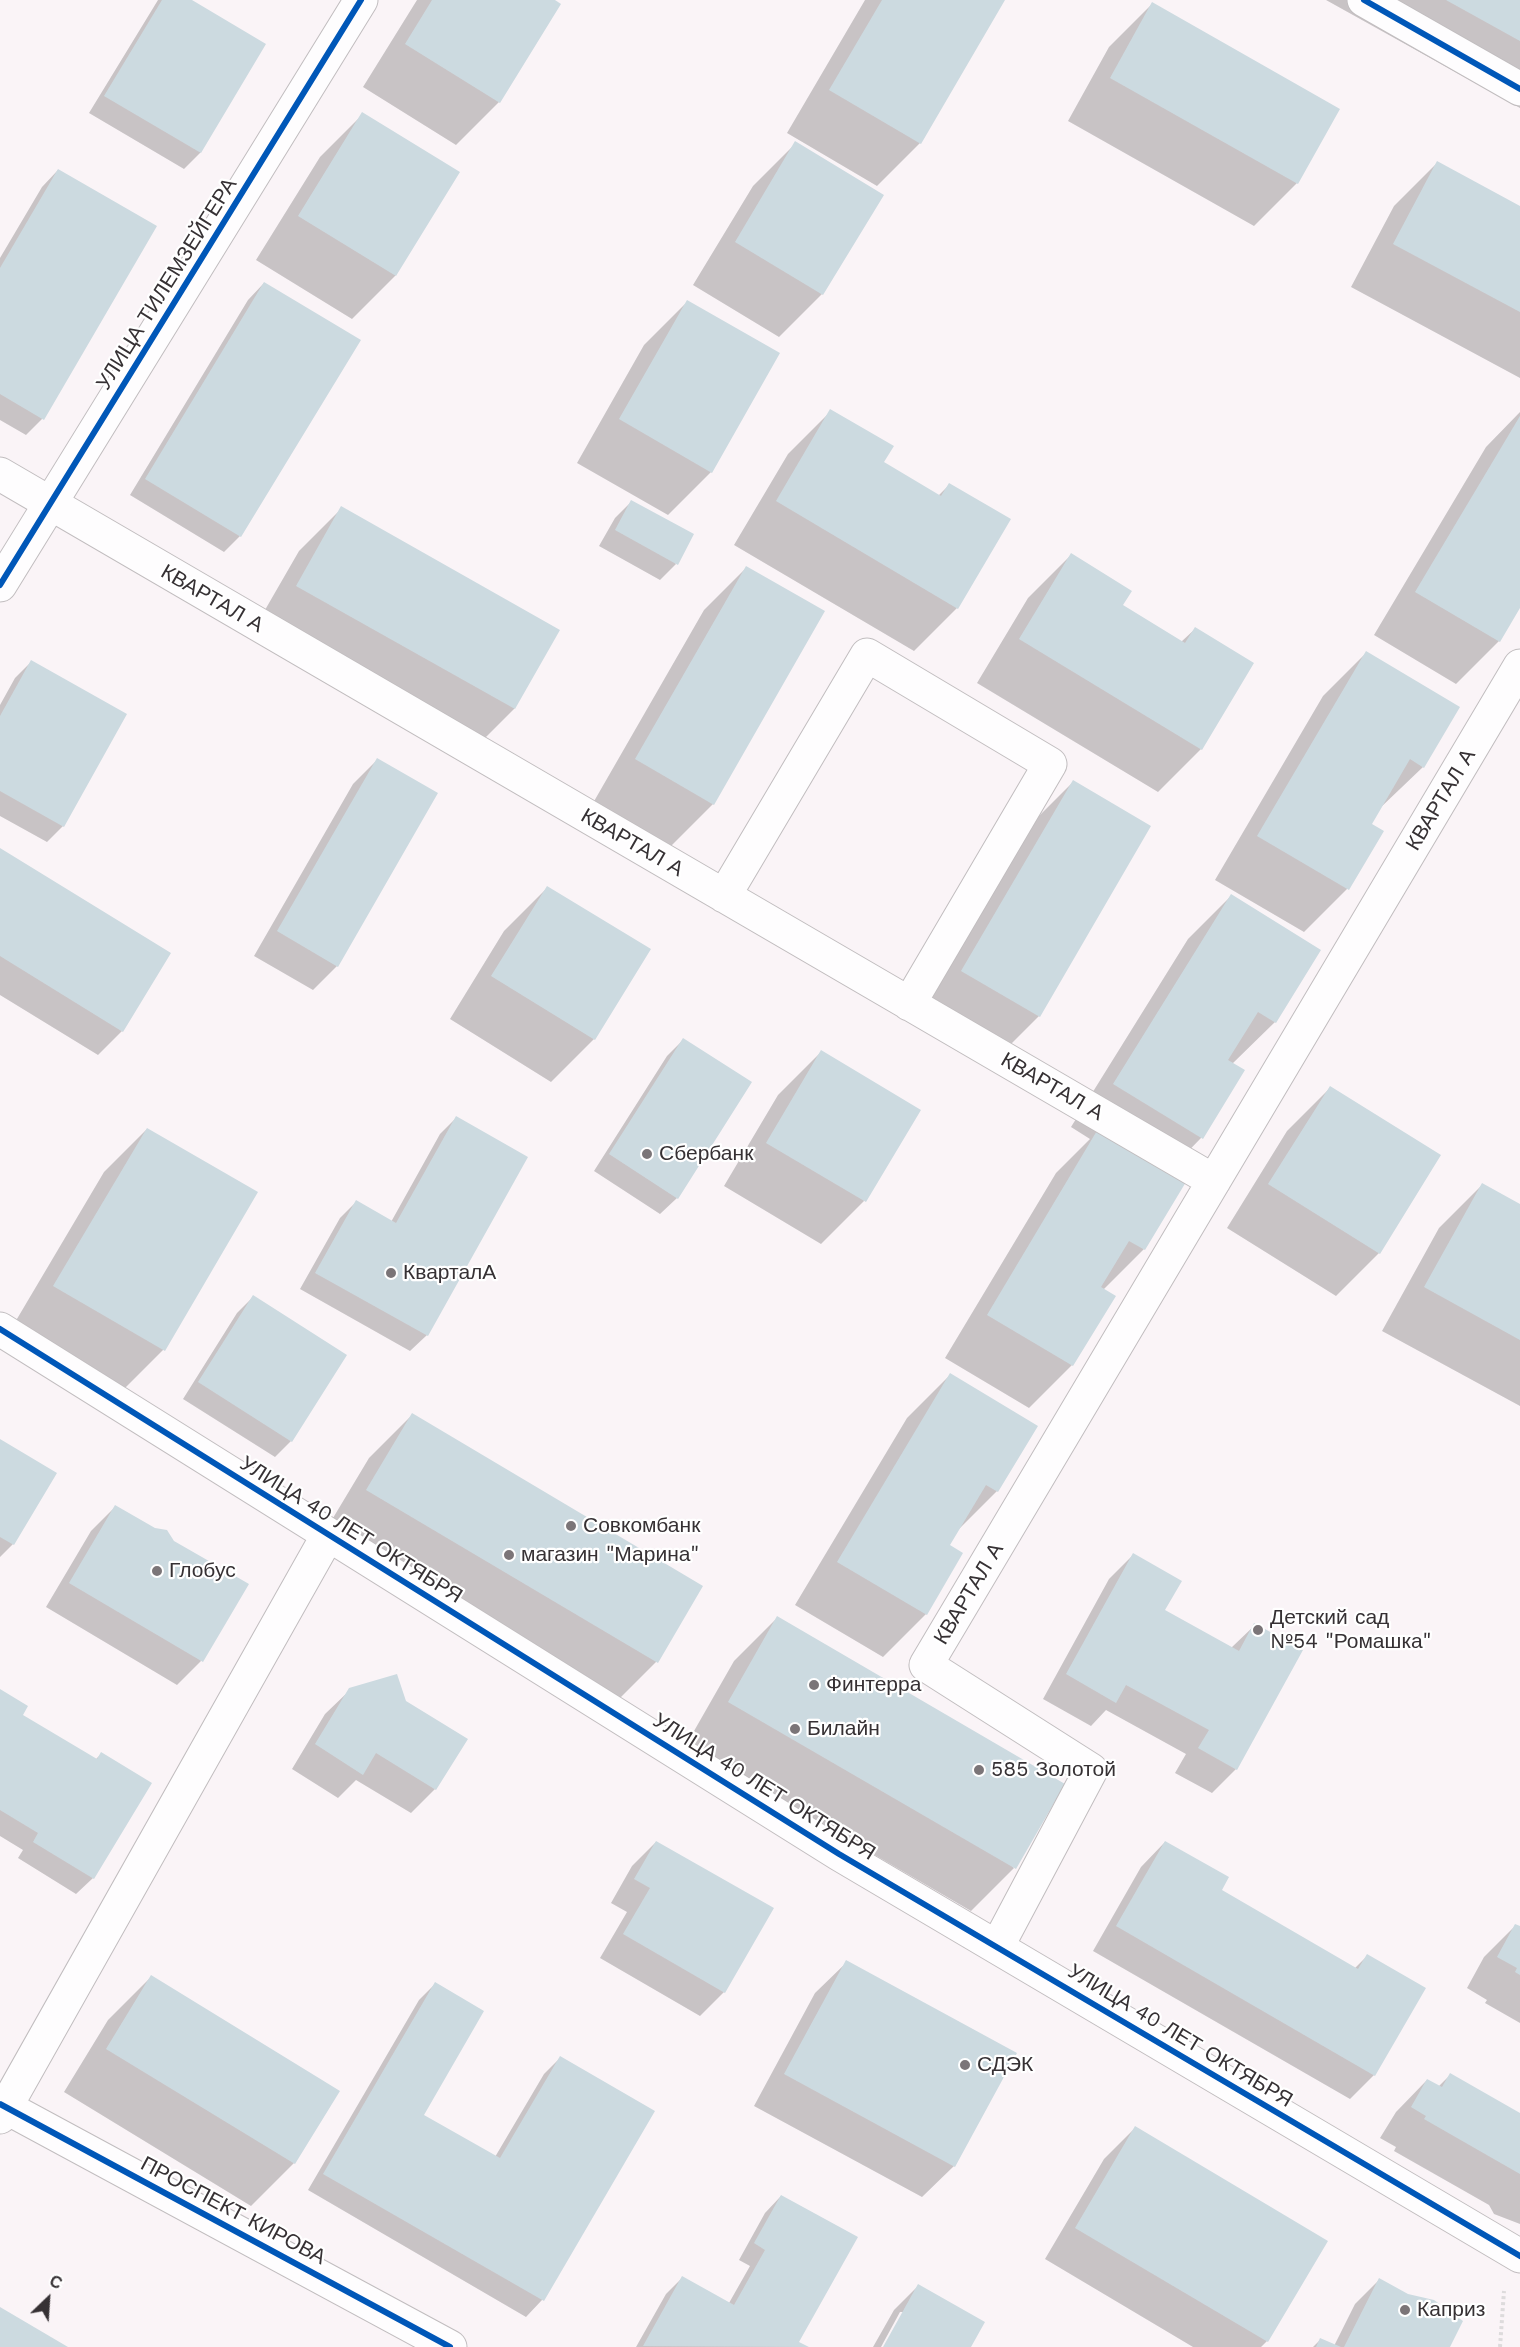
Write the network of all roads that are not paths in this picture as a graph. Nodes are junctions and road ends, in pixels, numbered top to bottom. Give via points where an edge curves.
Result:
1 (361, 0) edge
2 (1364, 0) edge
3 (1520, 89) edge
4 (0, 474) edge
5 (50, 504) junction
6 (0, 585) edge
7 (1520, 666) edge
8 (724, 896) junction
9 (909, 1004) junction
10 (1214, 1181) junction
11 (0, 1329) edge
12 (328, 1535) junction
13 (997, 1947) junction
14 (2, 2109) edge
15 (1514, 2252) edge
16 (450, 2347) edge

1 - 5 street, УЛИЦА ТИЛЕМЗЕЙГЕРА
2 - 3 street
4 - 5 street, КВАРТАЛ А
5 - 6 street, УЛИЦА ТИЛЕМЗЕЙГЕРА
5 - 8 street, КВАРТАЛ А
7 - 10 street, КВАРТАЛ А
8 - 9 street, КВАРТАЛ А
8 - 9 street via 867,655 1050,764
9 - 10 street, КВАРТАЛ А
10 - 13 street, КВАРТАЛ А via 926,1665 1091,1770
11 - 12 street, УЛИЦА 40 ЛЕТ ОКТЯБРЯ
12 - 13 street, УЛИЦА 40 ЛЕТ ОКТЯБРЯ via 839,1854
12 - 14 street
13 - 15 street, УЛИЦА 40 ЛЕТ ОКТЯБРЯ
14 - 16 street, ПРОСПЕКТ КИРОВА

